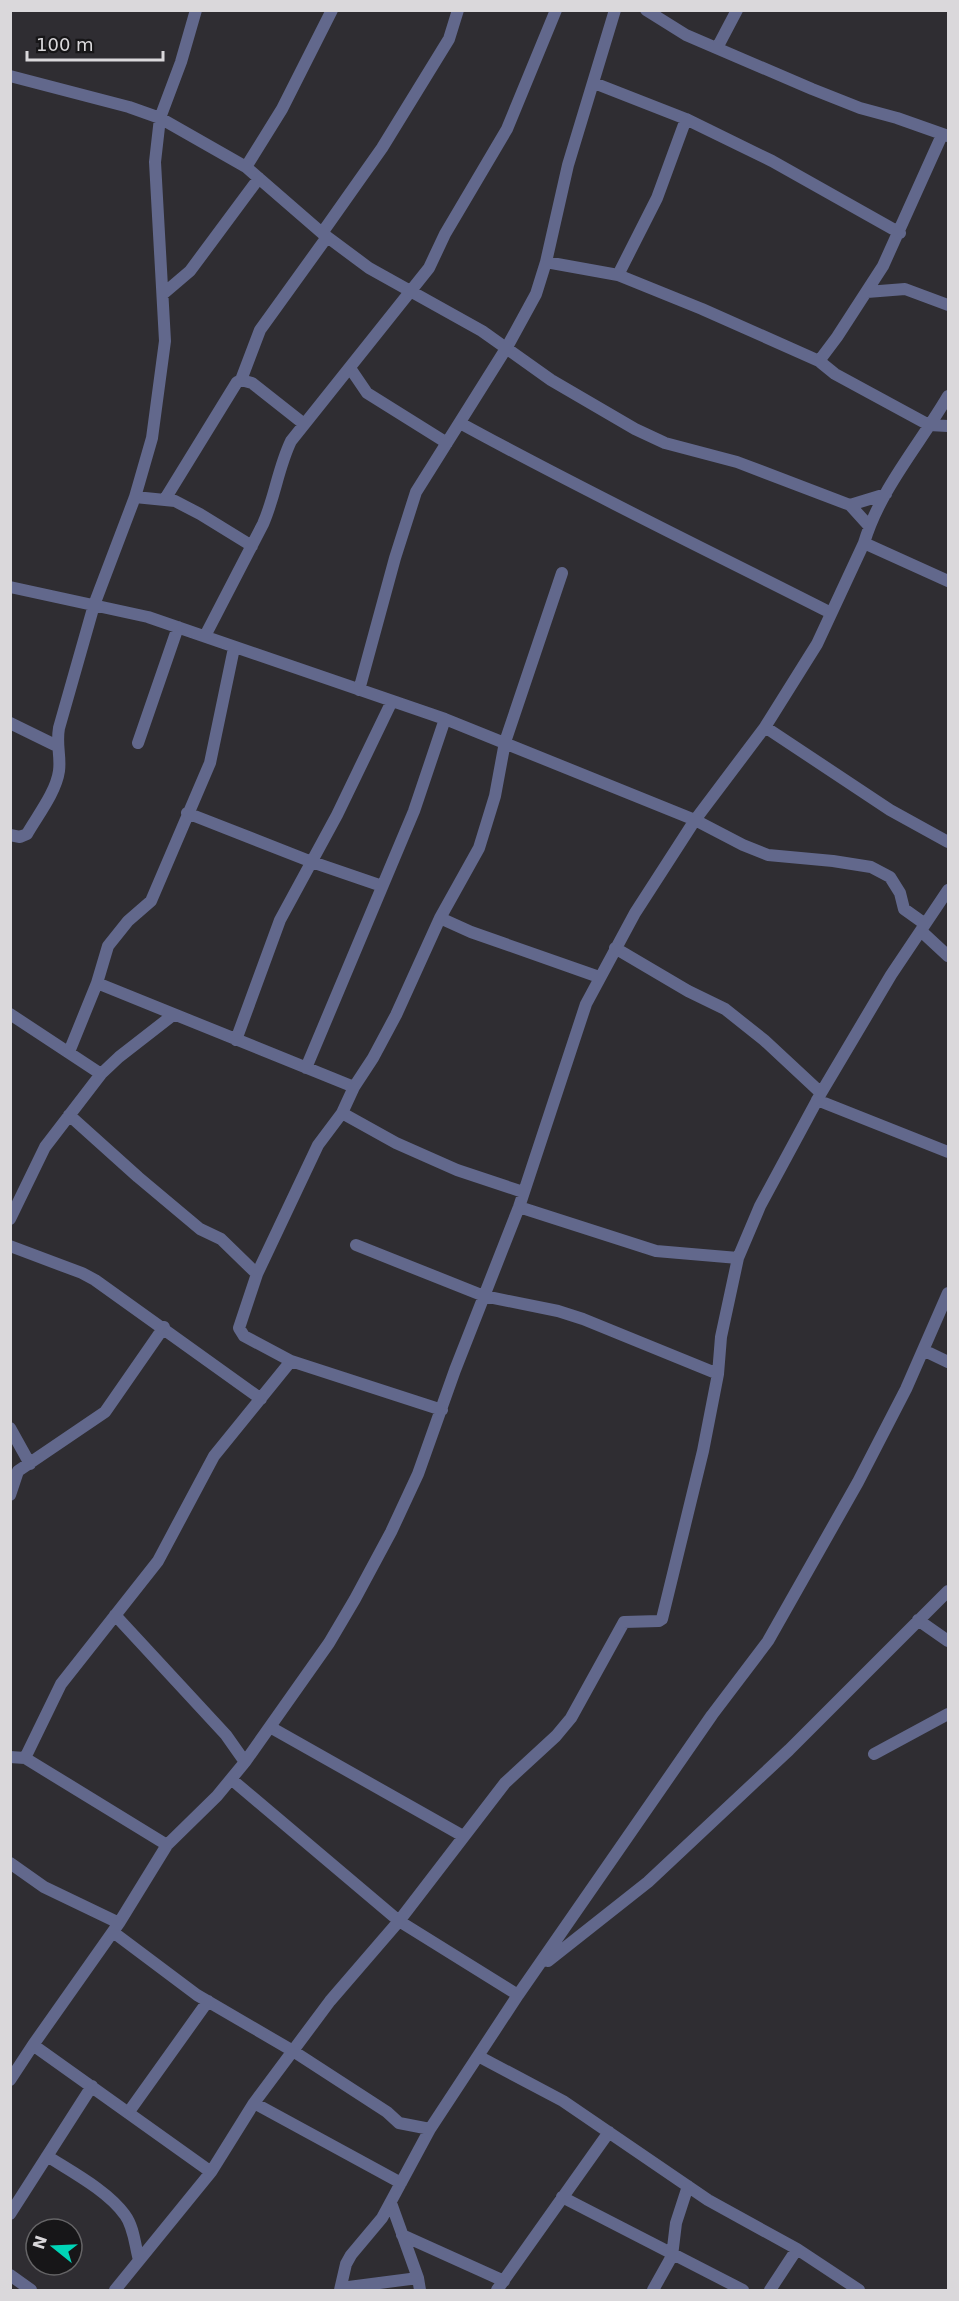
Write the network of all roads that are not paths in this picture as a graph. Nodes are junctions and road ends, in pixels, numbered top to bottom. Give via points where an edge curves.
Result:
1 (196, 10) edge
2 (332, 10) edge
3 (458, 10) edge
4 (556, 10) edge
5 (615, 10) edge
6 (646, 10) edge
7 (737, 10) edge
8 (717, 48) junction
9 (10, 76) edge
10 (594, 83) junction
11 (160, 118) junction
12 (686, 119) junction
13 (945, 136) edge
14 (246, 167) junction
15 (259, 178) junction
16 (900, 233) junction
17 (325, 235) junction
18 (546, 262) junction
19 (618, 275) junction
20 (867, 292) junction
21 (410, 293) junction
22 (163, 294) junction
23 (948, 305) edge
24 (507, 347) junction
25 (819, 361) junction
26 (350, 368) junction
27 (241, 380) junction
28 (948, 396) edge
29 (460, 423) junction
30 (304, 424) junction
31 (929, 425) junction
32 (948, 426) edge
33 (447, 443) junction
34 (885, 494) junction
35 (135, 497) junction
36 (165, 499) junction
37 (850, 505) junction
38 (869, 526) junction
39 (864, 543) junction
40 (252, 546) junction
41 (562, 573) dead end
42 (948, 581) edge
43 (10, 587) edge
44 (94, 605) junction
45 (831, 613) junction
46 (178, 627) junction
47 (205, 636) junction
48 (234, 648) junction
49 (359, 690) junction
50 (392, 701) junction
51 (445, 719) junction
52 (10, 723) edge
53 (765, 727) junction
54 (505, 742) junction
55 (138, 743) dead end
56 (57, 746) junction
57 (187, 813) junction
58 (695, 820) junction
59 (10, 834) edge
60 (948, 842) edge
61 (312, 862) junction
62 (382, 886) junction
63 (948, 890) edge
64 (440, 918) junction
65 (923, 927) junction
66 (615, 948) junction
67 (948, 956) edge
68 (599, 977) junction
69 (97, 983) junction
70 (10, 1014) edge
71 (173, 1015) junction
72 (236, 1040) junction
73 (69, 1052) junction
74 (306, 1068) junction
75 (101, 1074) junction
76 (354, 1087) junction
77 (819, 1096) junction
78 (342, 1113) junction
79 (69, 1115) junction
80 (948, 1152) edge
81 (523, 1192) junction
82 (519, 1207) junction
83 (10, 1219) edge
84 (356, 1245) dead end
85 (10, 1246) edge
86 (738, 1258) junction
87 (257, 1274) junction
88 (948, 1293) edge
89 (483, 1296) junction
90 (164, 1327) junction
91 (923, 1350) junction
92 (291, 1361) junction
93 (948, 1362) edge
94 (718, 1374) junction
95 (261, 1398) junction
96 (442, 1410) junction
97 (10, 1428) edge
98 (30, 1464) junction
99 (10, 1495) edge
100 (948, 1591) edge
101 (115, 1616) junction
102 (918, 1620) junction
103 (948, 1641) edge
104 (948, 1714) edge
105 (270, 1727) junction
106 (874, 1754) dead end
107 (10, 1757) edge
108 (25, 1758) junction
109 (245, 1762) junction
110 (231, 1779) junction
111 (463, 1836) junction
112 (167, 1845) junction
113 (10, 1863) edge
114 (399, 1921) junction
115 (116, 1927) junction
116 (537, 1970) junction
117 (518, 1995) junction
118 (208, 2001) junction
119 (33, 2045) junction
120 (293, 2051) junction
121 (478, 2056) junction
122 (10, 2080) edge
123 (92, 2086) junction
124 (254, 2103) junction
125 (128, 2113) junction
126 (430, 2129) junction
127 (609, 2132) junction
128 (47, 2156) junction
129 (211, 2172) junction
130 (401, 2183) junction
131 (688, 2186) junction
132 (562, 2197) junction
133 (391, 2203) junction
134 (10, 2214) edge
135 (402, 2235) junction
136 (797, 2249) junction
137 (672, 2256) junction
138 (139, 2260) junction
139 (10, 2276) edge
140 (419, 2284) edge
141 (502, 2287) edge
142 (854, 2289) edge
143 (31, 2290) edge
144 (115, 2290) edge
145 (340, 2290) edge
146 (653, 2290) edge
147 (743, 2290) edge
148 (770, 2290) edge

1 - 11 street
2 - 14 street via 282,109
3 - 17 street via 449,39
4 - 21 street via 507,129 444,234 429,268
5 - 10 street
6 - 8 street via 686,35
7 - 8 street
8 - 13 street via 860,108
9 - 11 street
10 - 12 street
10 - 18 street via 568,165
11 - 14 street
11 - 22 street via 155,162
12 - 16 street via 772,161
12 - 19 street via 657,198
13 - 16 street
14 - 15 street
15 - 17 street
15 - 22 street via 190,271
16 - 20 street
17 - 21 street
17 - 27 street via 260,330
18 - 19 street
18 - 24 street via 536,294
19 - 25 street
20 - 23 street via 904,289
20 - 25 street
21 - 24 street
21 - 26 street
22 - 35 street via 165,341 153,427
24 - 29 street
24 - 37 street via 551,380 655,438 737,462
25 - 31 street via 835,374
26 - 30 street
26 - 33 street via 367,393
27 - 30 street via 252,383
27 - 36 street
28 - 31 street
29 - 33 street
29 - 45 street
30 - 40 street via 283,456 270,508
31 - 32 street
31 - 34 street
33 - 49 street via 416,492
34 - 37 street
34 - 38 street
35 - 36 street
35 - 44 street
36 - 40 street via 200,514
37 - 38 street
38 - 39 street
39 - 42 street
39 - 45 street
40 - 47 street
41 - 54 street
43 - 44 street
44 - 46 street
44 - 56 street
45 - 53 street via 817,644
46 - 47 street
46 - 55 street
47 - 48 street
48 - 49 street
48 - 57 street via 213,752
49 - 50 street
50 - 51 street
50 - 61 street
51 - 54 street
51 - 62 street via 414,811
52 - 56 street
53 - 58 street
53 - 60 street via 890,810
54 - 58 street
54 - 64 street via 486,833
56 - 59 street via 60,762 56,782 27,834
57 - 61 street
57 - 69 street via 151,901 114,937
58 - 65 street via 768,855 871,867 890,877 904,909
58 - 66 street
61 - 62 street
61 - 72 street via 280,920
62 - 74 street
63 - 65 street
64 - 68 street
64 - 76 street via 396,1015
65 - 67 street
65 - 77 street
66 - 68 street
66 - 77 street via 725,1010 764,1040
68 - 81 street via 582,1015
69 - 71 street
69 - 73 street
70 - 73 street
71 - 72 street
71 - 75 street
72 - 74 street
73 - 75 street
74 - 76 street
75 - 79 street
76 - 78 street
77 - 80 street
77 - 86 street via 760,1206
78 - 81 street via 457,1170
78 - 87 street via 318,1145
79 - 83 street via 45,1147
79 - 87 street via 200,1229 221,1239
81 - 82 street
82 - 86 street via 656,1251
82 - 89 street
84 - 89 street
85 - 90 street via 82,1273
86 - 94 street via 721,1338
87 - 92 street via 239,1328 244,1335
88 - 91 street
89 - 94 street via 583,1319
89 - 96 street
90 - 95 street
90 - 98 street via 105,1412
91 - 93 street
91 - 116 street via 858,1482 768,1641 712,1715
92 - 95 street
92 - 96 street
94 - 111 street via 664,1614 659,1621 624,1622 571,1718 505,1783
95 - 101 street via 214,1456 158,1561
96 - 105 street via 418,1474 355,1599
97 - 98 street
98 - 99 street via 18,1471
100 - 102 street
101 - 108 street via 61,1684
101 - 109 street via 226,1735
102 - 103 street
102 - 116 street via 789,1750 648,1882
104 - 106 street
105 - 109 street
105 - 111 street
107 - 108 street
108 - 112 street
109 - 110 street
110 - 112 street
110 - 114 street
111 - 114 street
112 - 115 street
113 - 115 street
114 - 117 street
114 - 120 street
115 - 118 street
115 - 119 street
116 - 117 street
117 - 121 street
118 - 120 street
118 - 125 street
119 - 122 street
119 - 123 street
120 - 124 street
120 - 126 street via 399,2123
121 - 126 street
121 - 127 street
123 - 125 street
123 - 128 street
124 - 129 street
124 - 130 street
125 - 129 street
126 - 130 street
127 - 131 street
127 - 132 street
128 - 134 street
128 - 138 street via 109,2199 125,2215
129 - 138 street
130 - 133 street
131 - 136 street
131 - 137 street via 676,2223
132 - 137 street
132 - 141 street
133 - 135 street
133 - 145 street via 351,2254
135 - 140 street
135 - 141 street
136 - 142 street
136 - 148 street
137 - 146 street
137 - 147 street
138 - 144 street
139 - 143 street
140 - 145 street

